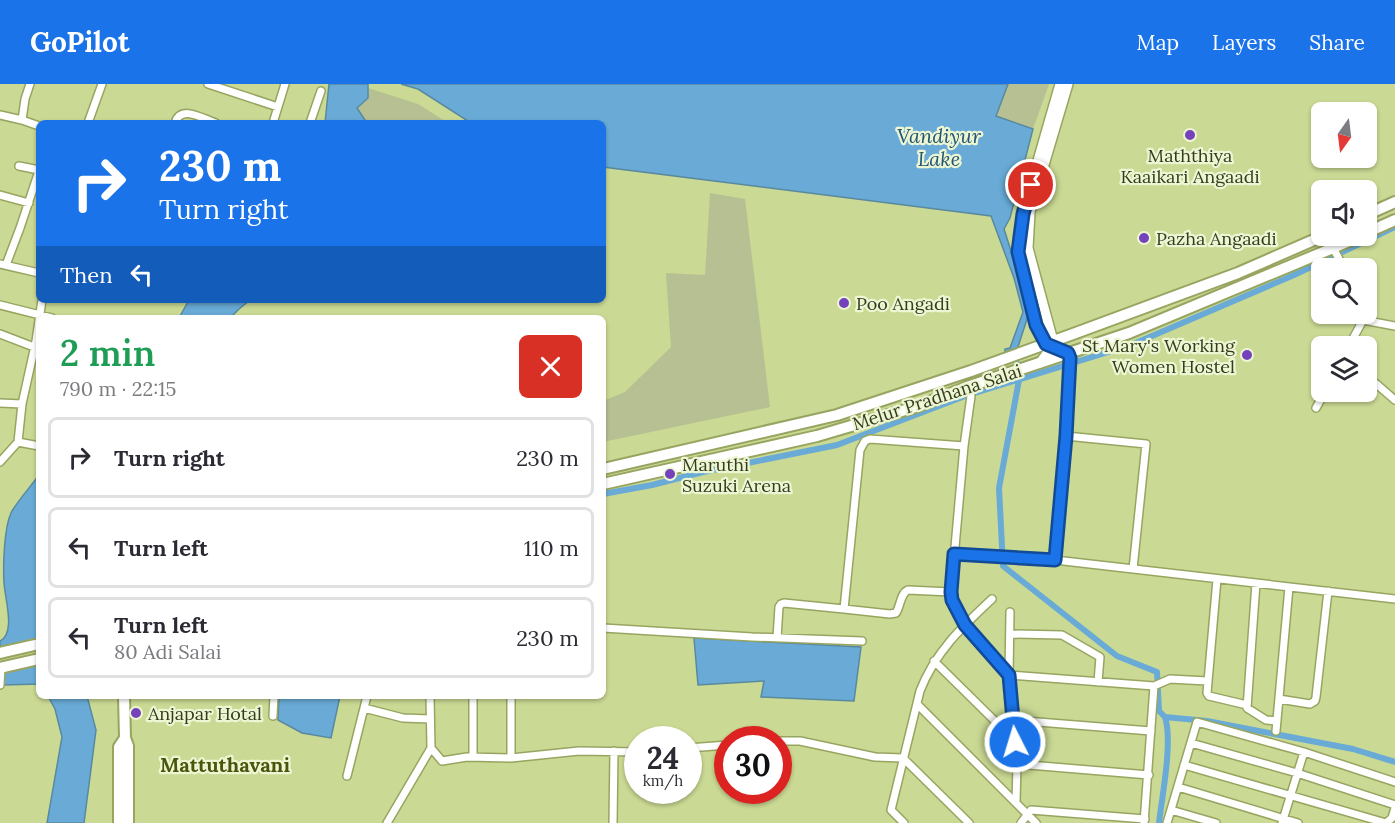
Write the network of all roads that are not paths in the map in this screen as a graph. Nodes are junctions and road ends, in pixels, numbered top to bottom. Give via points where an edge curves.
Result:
1 (30, 84) edge
2 (102, 84) edge
3 (208, 84) edge
4 (285, 84) edge
5 (1060, 84) edge
6 (1068, 84) edge
7 (321, 91) dead end
8 (278, 107) junction
9 (0, 115) edge
10 (22, 120) junction
11 (89, 120) edge
12 (176, 120) edge
13 (207, 120) edge
14 (274, 120) edge
15 (311, 120) edge
16 (36, 125) edge
17 (19, 166) dead end
18 (36, 170) edge
19 (36, 180) edge
20 (0, 195) edge
21 (1395, 202) edge
22 (28, 203) junction
23 (1377, 210) edge
24 (1395, 220) edge
25 (1377, 228) edge
26 (1311, 241) edge
27 (1342, 246) edge
28 (1334, 250) junction
29 (1337, 258) edge
30 (3, 265) edge
31 (36, 272) edge
32 (41, 303) edge
33 (0, 305) edge
34 (39, 314) junction
35 (42, 315) edge
36 (1377, 321) edge
37 (1047, 322) junction
38 (1036, 325) junction
39 (1395, 327) edge
40 (0, 334) edge
41 (1071, 335) junction
42 (1051, 344) junction
43 (1030, 350) junction
44 (35, 351) edge
45 (1069, 355) junction
46 (1040, 363) junction
47 (1377, 384) edge
48 (970, 391) junction
49 (1395, 400) edge
50 (1319, 402) edge
51 (0, 403) edge
52 (22, 405) junction
53 (1316, 408) dead end
54 (1066, 436) junction
55 (18, 442) junction
56 (36, 445) edge
57 (964, 446) junction
58 (0, 462) edge
59 (606, 468) edge
60 (606, 483) edge
61 (954, 554) junction
62 (1055, 560) junction
63 (1133, 569) junction
64 (1217, 579) junction
65 (1256, 583) junction
66 (1289, 587) junction
67 (1328, 591) junction
68 (951, 592) junction
69 (992, 598) dead end
70 (1395, 599) edge
71 (844, 609) junction
72 (1010, 612) dead end
73 (965, 625) junction
74 (606, 628) edge
75 (1010, 634) junction
76 (777, 638) junction
77 (862, 640) dead end
78 (36, 645) edge
79 (3, 652) edge
80 (36, 660) edge
81 (934, 661) junction
82 (0, 669) edge
83 (1009, 675) junction
84 (1207, 681) junction
85 (1098, 682) junction
86 (0, 684) edge
87 (1155, 686) junction
88 (124, 699) edge
89 (274, 699) edge
90 (366, 699) edge
91 (430, 699) edge
92 (472, 699) edge
93 (511, 699) edge
94 (1279, 699) junction
95 (917, 704) junction
96 (1247, 705) junction
97 (364, 708) junction
98 (273, 716) dead end
99 (430, 719) junction
100 (1013, 720) junction
101 (1277, 721) junction
102 (1151, 731) junction
103 (1276, 731) dead end
104 (125, 738) junction
105 (792, 741) edge
106 (1191, 743) junction
107 (431, 748) junction
108 (614, 751) junction
109 (624, 751) edge
110 (1304, 753) junction
111 (473, 757) junction
112 (511, 758) junction
113 (903, 758) junction
114 (1017, 764) junction
115 (1184, 765) junction
116 (1298, 773) junction
117 (347, 776) dead end
118 (1149, 776) junction
119 (1395, 782) edge
120 (1178, 787) junction
121 (1290, 796) junction
122 (1016, 802) junction
123 (1395, 807) edge
124 (1171, 810) junction
125 (1028, 814) junction
126 (1145, 821) edge
127 (1282, 821) edge
128 (901, 822) edge
129 (118, 823) edge
130 (128, 823) edge
131 (387, 823) edge
132 (613, 823) edge
133 (969, 823) edge
134 (1021, 823) edge
135 (1036, 823) edge
136 (1167, 823) edge
137 (1216, 823) edge
138 (1298, 823) edge
139 (1386, 823) edge

1 - 10 street
2 - 11 street
3 - 8 street
4 - 8 street
5 - 38 main road via 1023,214 1018,252
6 - 37 main road via 1030,212 1028,248
7 - 15 street
8 - 14 street
9 - 10 street
10 - 16 street
12 - 13 street via 187,113
17 - 18 street
19 - 22 street
20 - 22 street
21 - 23 main road
22 - 30 street
24 - 25 main road
26 - 41 main road, Melur Pradhana Salai via 1238,273
27 - 28 main road, Melur Pradhana Salai
28 - 29 street
28 - 45 main road, Melur Pradhana Salai
30 - 31 street
32 - 34 street
33 - 34 street
34 - 35 street
36 - 39 street
37 - 41 main road via 1056,331
37 - 42 main road
38 - 42 main road
38 - 43 main road via 1037,339
40 - 44 street
41 - 42 main road, Melur Pradhana Salai
42 - 43 main road, Melur Pradhana Salai
42 - 45 main road
42 - 46 main road
43 - 59 main road, Melur Pradhana Salai via 837,415
44 - 52 street
45 - 46 main road, Melur Pradhana Salai
45 - 54 street
46 - 48 main road, Melur Pradhana Salai
47 - 49 street
48 - 57 street
48 - 60 main road, Melur Pradhana Salai via 817,436
50 - 53 street
51 - 52 street
52 - 55 street
54 - 62 street
54 - 63 street via 1146,444
55 - 56 street
55 - 58 street
57 - 61 street
57 - 71 street via 870,439 862,444
61 - 62 street
61 - 68 street
62 - 63 street
63 - 64 street
64 - 65 street
64 - 84 street
65 - 66 street
65 - 96 street
66 - 67 street
66 - 94 street
67 - 70 street
67 - 94 street via 1317,697 1310,704
68 - 71 street via 905,591 896,613 890,614
68 - 73 street
69 - 73 street
71 - 76 street via 781,604
72 - 75 street
73 - 81 street
73 - 83 street
74 - 76 street
75 - 83 street
75 - 85 street via 1062,635 1100,657
76 - 77 street
78 - 79 main road
80 - 82 main road
81 - 95 street
81 - 114 street via 1001,727
82 - 86 street
83 - 85 street
83 - 100 street
84 - 87 street via 1170,679
84 - 96 street via 1209,696
85 - 87 street
87 - 102 street
88 - 104 main road
89 - 98 street
90 - 97 street
91 - 99 street
92 - 111 street
93 - 112 street
94 - 101 street
95 - 113 street
95 - 122 street
96 - 101 street via 1266,720
97 - 99 street via 403,718
97 - 117 street
99 - 107 street
100 - 102 street
100 - 114 street
101 - 103 street
102 - 118 street
104 - 129 main road via 119,747
104 - 130 main road
105 - 113 street via 875,757
106 - 110 street via 1197,722
106 - 115 street
106 - 116 street
107 - 111 street via 442,761
107 - 131 street
108 - 109 street
108 - 112 street
108 - 132 street
110 - 116 street
110 - 119 street
111 - 112 street
113 - 128 street via 891,810
113 - 133 street
114 - 118 street
114 - 122 street
115 - 120 street
115 - 121 street
116 - 121 street
116 - 123 street
118 - 126 street
120 - 124 street
120 - 127 street
121 - 127 street
121 - 139 street
122 - 125 street
123 - 139 street
124 - 136 street
124 - 137 street
125 - 126 street via 1031,810
125 - 134 street
125 - 135 street
127 - 138 street

